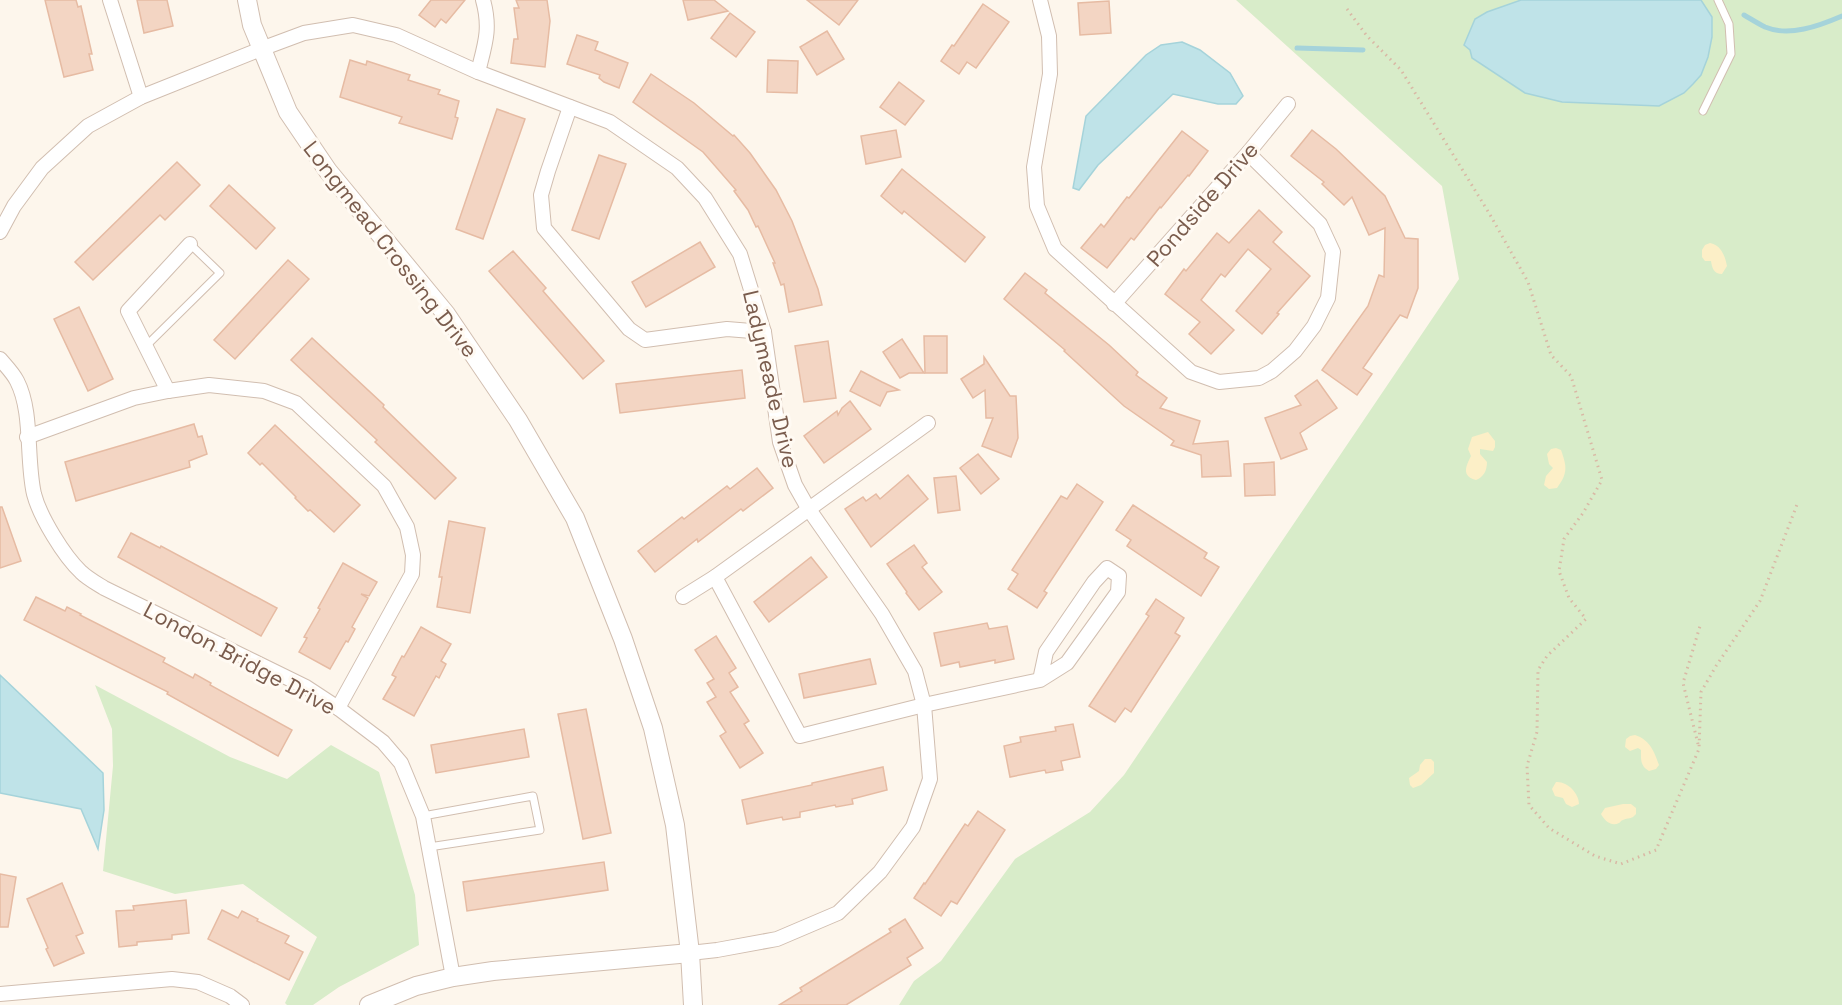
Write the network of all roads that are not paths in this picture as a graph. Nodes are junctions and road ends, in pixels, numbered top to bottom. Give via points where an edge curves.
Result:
1 (110, 0) edge
2 (247, 0) edge
3 (483, 0) edge
4 (1040, 0) edge
5 (1718, 0) edge
6 (261, 49) junction
7 (478, 72) junction
8 (141, 97) junction
9 (1288, 104) dead end
10 (570, 107) junction
11 (1703, 111) dead end
12 (1248, 153) junction
13 (0, 200) edge
14 (14, 206) junction
15 (0, 232) edge
16 (190, 244) joint
17 (1114, 304) junction
18 (764, 332) junction
19 (146, 346) junction
20 (0, 359) edge
21 (168, 391) junction
22 (928, 423) dead end
23 (27, 437) junction
24 (808, 508) junction
25 (715, 577) junction
26 (683, 597) dead end
27 (1040, 680) junction
28 (924, 705) junction
29 (338, 708) junction
30 (423, 816) junction
31 (429, 847) junction
32 (690, 953) junction
33 (453, 977) junction
34 (0, 991) edge
35 (242, 1005) edge
36 (369, 1005) edge
37 (693, 1005) edge

1 - 8 street
2 - 6 street, Longmead Crossing Drive
3 - 7 street via 487,38
4 - 17 street via 1049,36 1050,74 1034,167 1037,206 1055,249
5 - 11 lane via 1729,24 1731,54
6 - 7 street, Ladymeade Drive via 304,33 353,25 396,35
6 - 8 street, Ladymeade Drive
6 - 32 street, Longmead Crossing Drive via 288,111 327,171 446,314 518,420 575,518 653,728 675,825
7 - 10 street, Ladymeade Drive
8 - 14 street, Ladymeade Drive via 71,139 42,168
9 - 12 street, Pondside Drive
10 - 18 street, Ladymeade Drive via 610,122 676,168 705,198 740,254
10 - 18 street via 541,195 543,228 629,329 645,340 727,329
12 - 17 street, Pondside Drive
12 - 17 street via 1320,224 1333,252 1328,298 1295,351 1259,378 1219,382 1191,372
13 - 14 street
14 - 15 street, Ladymeade Drive
16 - 19 street via 128,311
16 - 19 lane via 220,273
18 - 24 street, Ladymeade Drive via 780,442
19 - 21 street
20 - 23 street, London Bridge Drive via 17,381
21 - 23 street via 134,398
21 - 29 street via 209,385 264,391 296,403 384,486 407,527 412,574
22 - 24 street
23 - 29 street, London Bridge Drive via 34,495 54,538 81,572 104,588 306,687
24 - 25 street
24 - 28 street, Ladymeade Drive via 882,614 915,671
25 - 26 street
25 - 28 street via 800,736
27 - 27 street via 1067,663 1118,591 1119,576 1107,568 1094,582 1046,652
27 - 28 street
28 - 32 street, Ladymeade Drive via 930,779 913,827 880,872 838,913 777,939
29 - 30 street, London Bridge Drive via 383,742 401,763
30 - 31 street, London Bridge Drive
30 - 31 lane via 533,796 540,830
31 - 33 street, London Bridge Drive
32 - 33 street
32 - 37 street, Longmead Crossing Drive
33 - 36 street via 416,986
34 - 35 street via 172,980 198,982

